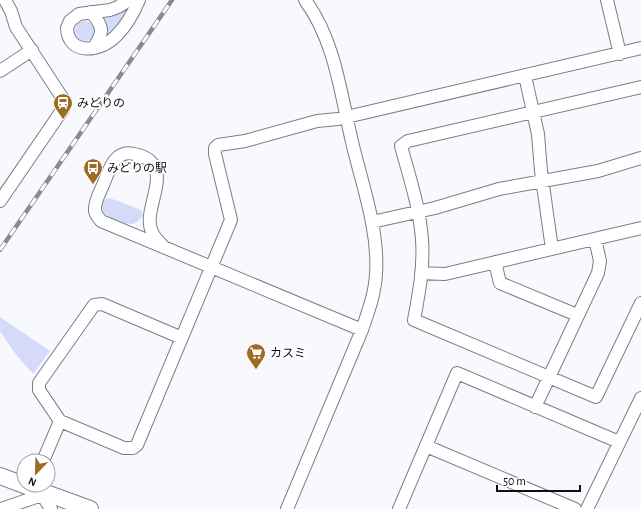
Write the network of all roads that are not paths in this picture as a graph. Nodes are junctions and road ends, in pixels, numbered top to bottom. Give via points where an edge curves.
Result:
1 (5, 0) edge
2 (129, 0) edge
3 (139, 0) edge
4 (306, 0) edge
5 (607, 0) edge
6 (92, 12) junction
7 (94, 48) junction
8 (641, 48) edge
9 (32, 50) junction
10 (620, 54) junction
11 (0, 71) edge
12 (525, 76) junction
13 (641, 87) edge
14 (533, 111) junction
15 (347, 118) junction
16 (641, 158) edge
17 (542, 181) junction
18 (0, 201) edge
19 (417, 213) junction
20 (149, 221) junction
21 (372, 222) junction
22 (641, 228) edge
23 (128, 232) junction
24 (596, 239) junction
25 (163, 246) junction
26 (552, 249) junction
27 (495, 262) junction
28 (212, 267) junction
29 (421, 274) junction
30 (641, 302) edge
31 (577, 315) junction
32 (362, 330) junction
33 (182, 338) junction
34 (549, 376) junction
35 (641, 398) edge
36 (535, 407) junction
37 (60, 421) junction
38 (620, 442) junction
39 (426, 446) junction
40 (46, 453) edge
41 (0, 476) edge
42 (16, 482) edge
43 (25, 493) edge
44 (37, 493) edge
45 (47, 493) edge
46 (1, 509) edge
47 (51, 509) edge
48 (90, 509) edge
49 (287, 509) edge
50 (399, 509) edge
51 (575, 509) edge
52 (587, 509) edge

1 - 9 street via 16,27
2 - 6 street via 118,7
3 - 7 street via 116,36
4 - 15 street via 321,26 331,51
5 - 10 street
6 - 7 street via 100,23 101,31 100,39
6 - 7 street via 74,16 67,28 67,34 74,45 85,49
8 - 10 street
9 - 11 street
9 - 18 street via 64,97 65,105
10 - 12 street
12 - 14 street
12 - 15 street
13 - 14 street
14 - 17 street via 538,134
14 - 19 street via 403,142 401,146
15 - 21 street
15 - 28 street via 317,122 245,141 218,145 215,154 231,220
16 - 17 street via 598,171
17 - 19 street via 499,189
17 - 26 street
19 - 21 street
19 - 29 street via 422,240
20 - 23 street
20 - 23 street via 157,172 150,161 138,155 130,153 119,156 113,163 98,196 95,209 101,221
20 - 25 street via 152,232
21 - 32 street via 376,274 372,303
22 - 24 street
23 - 25 street
24 - 26 street
24 - 31 street via 600,266
25 - 28 street
26 - 27 street
27 - 29 street via 445,274
27 - 31 street via 500,283
28 - 32 street
28 - 33 street
29 - 34 street via 414,320
30 - 34 street via 596,397
31 - 34 street
32 - 49 street
33 - 37 street via 134,448 124,448
33 - 37 street via 102,304 94,305 39,383 39,390
34 - 36 street
35 - 38 street
36 - 38 street
36 - 39 street via 457,373
37 - 40 street
38 - 52 street
39 - 50 street
39 - 51 street
41 - 42 main road
43 - 46 street
44 - 47 street
45 - 48 main road

